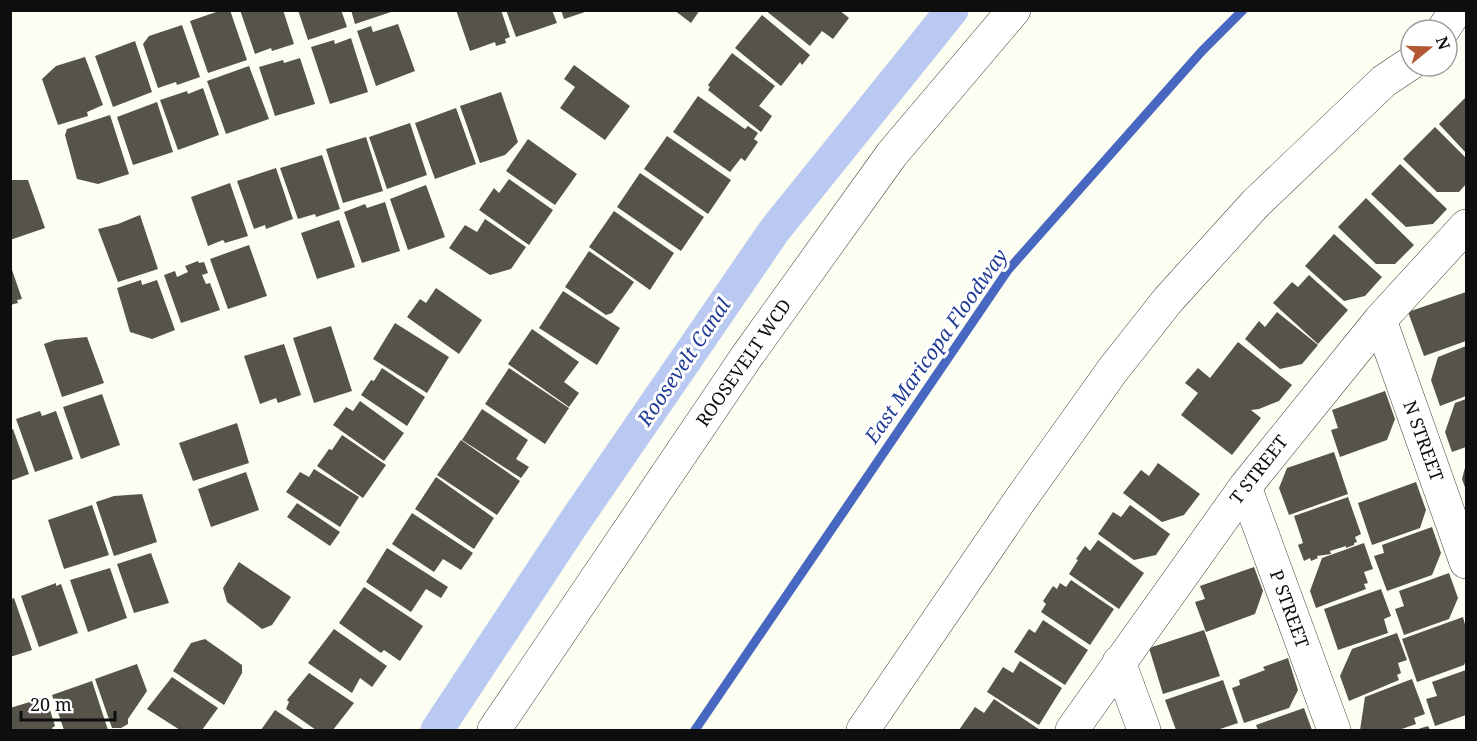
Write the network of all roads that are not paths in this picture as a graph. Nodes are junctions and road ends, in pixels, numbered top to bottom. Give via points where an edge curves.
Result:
1 (1014, 10) edge
2 (1399, 71) edge
3 (1467, 226) edge
4 (1380, 320) junction
5 (1245, 487) junction
6 (1467, 562) edge
7 (1119, 662) junction
8 (494, 730) edge
9 (863, 730) edge
10 (1072, 730) edge
11 (1144, 730) edge
12 (1334, 730) edge

1 - 8 street, ROOSEVELT WCD via 892,154 747,356
2 - 9 street via 1256,203 1168,300 1018,503
3 - 4 street, T STREET
4 - 5 street, T STREET
4 - 6 street, N STREET
5 - 7 street, T STREET
5 - 12 street, P STREET
7 - 10 street, T STREET
7 - 11 street

